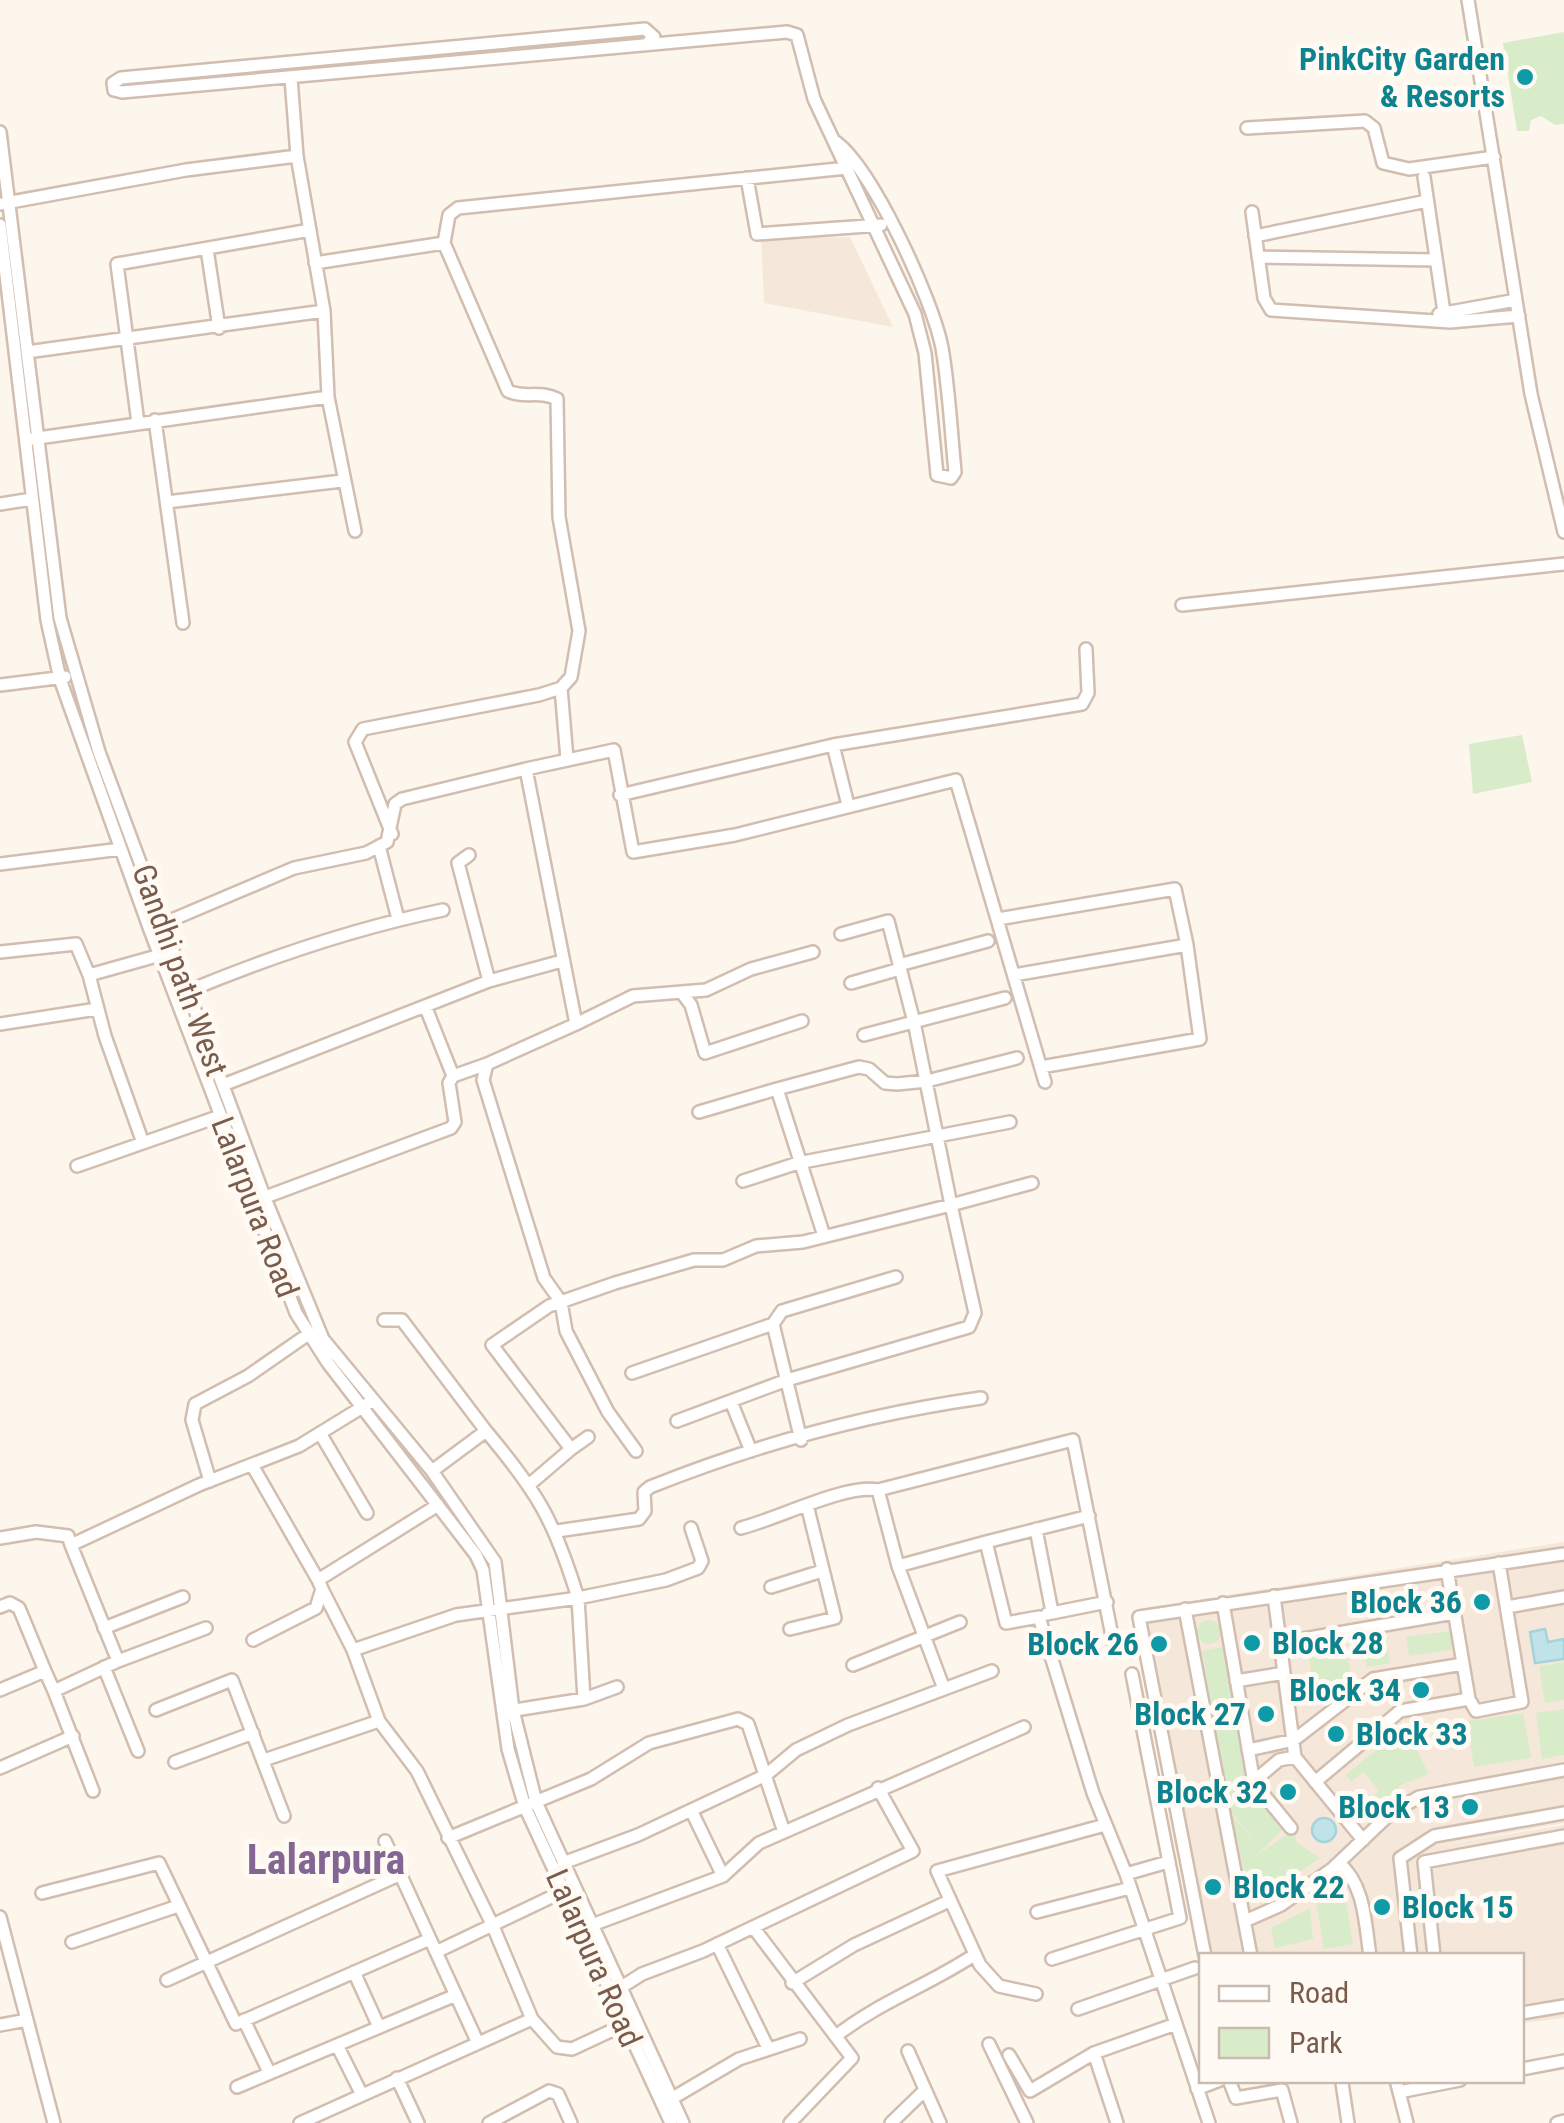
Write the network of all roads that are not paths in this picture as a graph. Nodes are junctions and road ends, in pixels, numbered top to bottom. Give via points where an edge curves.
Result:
1 (1468, 0) edge
2 (298, 62) junction
3 (377, 62) junction
4 (278, 63) junction
5 (290, 78) junction
6 (1247, 128) dead end
7 (0, 132) edge
8 (836, 142) junction
9 (297, 156) junction
10 (1494, 157) junction
11 (859, 166) junction
12 (844, 168) junction
13 (747, 178) junction
14 (1424, 178) dead end
15 (1428, 201) junction
16 (5, 203) edge
17 (1252, 212) dead end
18 (890, 223) junction
19 (0, 225) edge
20 (876, 226) junction
21 (310, 230) junction
22 (1255, 236) junction
23 (444, 243) junction
24 (207, 249) junction
25 (1258, 256) junction
26 (909, 260) junction
27 (1436, 260) junction
28 (315, 263) junction
29 (895, 268) junction
30 (1516, 300) junction
31 (929, 306) junction
32 (913, 309) junction
33 (324, 311) junction
34 (1444, 312) junction
35 (1519, 316) junction
36 (1425, 318) junction
37 (219, 328) junction
38 (128, 338) junction
39 (30, 352) junction
40 (12, 354) junction
41 (328, 396) junction
42 (155, 420) junction
43 (138, 423) junction
44 (32, 439) junction
45 (342, 481) junction
46 (32, 498) junction
47 (168, 502) junction
48 (0, 504) edge
49 (355, 530) dead end
50 (1564, 532) edge
51 (1564, 564) edge
52 (1182, 605) dead end
53 (183, 623) dead end
54 (1086, 649) dead end
55 (76, 675) junction
56 (60, 679) junction
57 (0, 685) edge
58 (560, 688) junction
59 (833, 746) junction
60 (567, 760) junction
61 (526, 769) junction
62 (620, 795) junction
63 (848, 805) junction
64 (392, 834) junction
65 (378, 846) junction
66 (121, 849) junction
67 (469, 854) dead end
68 (0, 864) edge
69 (443, 910) dead end
70 (398, 919) junction
71 (998, 919) junction
72 (162, 924) junction
73 (841, 934) dead end
74 (988, 940) dead end
75 (1186, 946) junction
76 (172, 950) junction
77 (0, 952) edge
78 (813, 952) dead end
79 (159, 956) junction
80 (562, 961) junction
81 (900, 967) junction
82 (89, 975) junction
83 (1014, 975) junction
84 (489, 981) junction
85 (851, 983) dead end
86 (188, 991) junction
87 (682, 993) junction
88 (1004, 998) dead end
89 (426, 1008) junction
90 (97, 1009) junction
91 (802, 1022) dead end
92 (914, 1022) junction
93 (0, 1024) edge
94 (576, 1024) junction
95 (864, 1035) dead end
96 (1017, 1058) dead end
97 (486, 1064) junction
98 (1041, 1067) junction
99 (453, 1076) junction
100 (927, 1082) junction
101 (1045, 1082) dead end
102 (223, 1085) junction
103 (777, 1089) junction
104 (699, 1112) dead end
105 (220, 1116) junction
106 (1010, 1122) dead end
107 (938, 1136) junction
108 (142, 1144) junction
109 (798, 1163) junction
110 (78, 1166) dead end
111 (743, 1181) dead end
112 (1032, 1183) dead end
113 (259, 1200) junction
114 (950, 1204) junction
115 (824, 1236) junction
116 (896, 1277) dead end
117 (561, 1302) junction
118 (384, 1320) dead end
119 (773, 1324) junction
120 (307, 1334) junction
121 (632, 1373) dead end
122 (787, 1380) junction
123 (981, 1398) dead end
124 (367, 1404) junction
125 (732, 1404) junction
126 (677, 1422) dead end
127 (486, 1431) junction
128 (320, 1433) junction
129 (588, 1437) dead end
130 (800, 1440) junction
131 (571, 1449) junction
132 (636, 1451) dead end
133 (751, 1451) junction
134 (252, 1465) junction
135 (432, 1472) junction
136 (210, 1481) junction
137 (530, 1484) junction
138 (878, 1490) junction
139 (438, 1505) junction
140 (808, 1509) junction
141 (367, 1513) dead end
142 (1089, 1516) junction
143 (692, 1528) dead end
144 (742, 1528) dead end
145 (1036, 1529) junction
146 (557, 1531) junction
147 (0, 1538) edge
148 (986, 1542) junction
149 (71, 1545) junction
150 (1564, 1554) edge
151 (1499, 1563) junction
152 (898, 1566) junction
153 (1447, 1569) junction
154 (822, 1571) junction
155 (320, 1584) junction
156 (771, 1587) dead end
157 (1274, 1596) junction
158 (183, 1597) dead end
159 (1564, 1597) edge
160 (578, 1598) junction
161 (1107, 1602) junction
162 (1223, 1603) junction
163 (1507, 1606) junction
164 (0, 1607) edge
165 (495, 1609) junction
166 (1186, 1609) junction
167 (1052, 1612) junction
168 (1454, 1614) junction
169 (1039, 1617) junction
170 (960, 1622) dead end
171 (104, 1628) junction
172 (206, 1628) dead end
173 (790, 1629) dead end
174 (922, 1636) junction
175 (253, 1640) dead end
176 (1280, 1642) junction
177 (353, 1650) junction
178 (1115, 1650) dead end
179 (118, 1660) junction
180 (853, 1664) dead end
181 (1463, 1664) junction
182 (104, 1667) junction
183 (45, 1671) junction
184 (992, 1671) dead end
185 (1284, 1673) junction
186 (1132, 1674) dead end
187 (1236, 1681) junction
188 (617, 1687) dead end
189 (944, 1689) junction
190 (0, 1690) edge
191 (54, 1691) junction
192 (584, 1699) junction
193 (1469, 1699) junction
194 (156, 1710) dead end
195 (507, 1711) junction
196 (379, 1720) junction
197 (1024, 1728) dead end
198 (254, 1734) junction
199 (73, 1736) junction
200 (1294, 1740) junction
201 (1248, 1750) junction
202 (138, 1751) dead end
203 (1295, 1757) junction
204 (264, 1760) junction
205 (176, 1762) dead end
206 (0, 1768) edge
207 (1564, 1770) edge
208 (766, 1775) junction
209 (1254, 1781) junction
210 (1315, 1782) junction
211 (878, 1788) junction
212 (93, 1791) dead end
213 (531, 1804) junction
214 (690, 1810) junction
215 (1564, 1813) edge
216 (284, 1816) dead end
217 (1105, 1825) junction
218 (1291, 1828) dead end
219 (784, 1832) junction
220 (1564, 1836) edge
221 (448, 1838) junction
222 (1363, 1840) junction
223 (386, 1841) dead end
224 (1168, 1862) junction
225 (563, 1863) junction
226 (1339, 1863) junction
227 (401, 1874) junction
228 (1126, 1874) junction
229 (723, 1876) junction
230 (1130, 1888) junction
231 (569, 1889) junction
232 (42, 1894) dead end
233 (949, 1901) junction
234 (178, 1906) junction
235 (1037, 1912) dead end
236 (0, 1917) edge
237 (1245, 1921) junction
238 (492, 1924) junction
239 (586, 1927) junction
240 (753, 1927) junction
241 (1145, 1931) junction
242 (430, 1939) junction
243 (72, 1942) dead end
244 (718, 1944) junction
245 (438, 1951) junction
246 (1204, 1953) edge
247 (1250, 1953) edge
248 (1370, 1953) edge
249 (1411, 1953) edge
250 (1434, 1953) edge
251 (974, 1955) junction
252 (1052, 1959) dead end
253 (204, 1960) junction
254 (1195, 1968) dead end
255 (354, 1972) junction
256 (168, 1980) dead end
257 (1161, 1982) junction
258 (792, 1983) junction
259 (620, 1988) junction
260 (1036, 1994) dead end
261 (456, 1995) junction
262 (1564, 2006) edge
263 (1078, 2010) dead end
264 (1524, 2013) edge
265 (532, 2019) junction
266 (27, 2020) junction
267 (244, 2020) junction
268 (629, 2023) junction
269 (0, 2025) edge
270 (1173, 2025) junction
271 (379, 2027) junction
272 (836, 2036) junction
273 (800, 2039) dead end
274 (477, 2041) junction
275 (337, 2044) junction
276 (988, 2044) dead end
277 (768, 2048) junction
278 (908, 2051) dead end
279 (1094, 2053) junction
280 (1009, 2055) dead end
281 (1564, 2061) edge
282 (1524, 2069) edge
283 (269, 2072) junction
284 (397, 2078) junction
285 (1212, 2083) edge
286 (1229, 2083) edge
287 (1342, 2083) edge
288 (1429, 2083) edge
289 (1398, 2086) edge
290 (238, 2087) dead end
291 (1196, 2089) junction
292 (925, 2090) junction
293 (362, 2095) junction
294 (671, 2099) junction
295 (54, 2123) edge
296 (300, 2123) edge
297 (418, 2123) edge
298 (489, 2123) edge
299 (571, 2123) edge
300 (670, 2123) edge
301 (684, 2123) edge
302 (790, 2123) edge
303 (891, 2123) edge
304 (940, 2123) edge
305 (1027, 2123) edge
306 (1117, 2123) edge
307 (1209, 2123) edge
308 (1292, 2123) edge
309 (1348, 2123) edge
310 (1407, 2123) edge

1 - 10 street
2 - 3 street
2 - 4 street
2 - 5 street
3 - 5 street
3 - 8 street via 599,42 649,30 654,37 647,44 788,32 797,35 814,99
4 - 5 street
4 - 5 street via 113,83 119,92
5 - 9 street
6 - 10 street via 1365,121 1374,128 1383,163 1401,169
7 - 16 street, Gandhi path West
8 - 11 street
8 - 12 street
9 - 16 street
9 - 21 street
10 - 30 street
11 - 12 street
11 - 18 street
12 - 13 street
12 - 20 street
13 - 20 street via 757,234
13 - 23 street via 458,208
14 - 15 street
15 - 22 street
15 - 27 street
16 - 39 street, Gandhi path West
17 - 22 street
18 - 20 street
18 - 26 street
19 - 40 street, Lalarpura Road
20 - 29 street
21 - 24 street
21 - 28 street
22 - 25 street
23 - 28 street
23 - 58 street via 508,391 557,399 559,517 579,631 570,677
24 - 37 street
24 - 38 street via 117,264
25 - 27 street
25 - 36 street via 1271,310
26 - 29 street
26 - 31 street
27 - 34 street
28 - 33 street
29 - 32 street
30 - 34 street
30 - 35 street
31 - 32 street
31 - 32 street via 942,350 955,472 950,478 938,475 925,353
33 - 37 street
33 - 41 street
34 - 36 street
35 - 36 street
35 - 50 street
37 - 38 street
38 - 39 street
38 - 43 street
39 - 40 street
39 - 44 street, Gandhi path West
40 - 44 street, Lalarpura Road
41 - 42 street
41 - 45 street
42 - 43 street
42 - 47 street
43 - 44 street
44 - 46 street, Lalarpura Road
44 - 55 street, Gandhi path West via 60,618
45 - 47 street
45 - 49 street
46 - 48 street
46 - 56 street, Lalarpura Road
47 - 53 street
51 - 52 street
54 - 59 street via 1088,693 1082,704
55 - 56 street
55 - 72 street, Gandhi path West
56 - 57 street
56 - 66 street, Lalarpura Road
58 - 60 street
58 - 64 street via 362,729 355,742
59 - 62 street
59 - 63 street
60 - 61 street
60 - 62 street via 614,750
61 - 64 street via 402,798 392,812
61 - 80 street
62 - 63 street via 634,852
63 - 71 street via 956,780
64 - 65 street
65 - 70 street
65 - 72 street via 294,868
66 - 68 street
66 - 79 street, Lalarpura Road
67 - 84 street via 458,862
69 - 70 street
70 - 86 street
71 - 75 street via 1176,889
71 - 83 street
72 - 76 street, Gandhi path West
73 - 81 street via 888,921
74 - 81 street
75 - 83 street
75 - 98 street via 1200,1039
76 - 79 street
76 - 86 street, Gandhi path West
77 - 82 street via 76,944
78 - 87 street
79 - 82 street
79 - 105 street, Lalarpura Road
80 - 84 street
80 - 94 street
81 - 85 street
81 - 92 street
82 - 90 street
83 - 98 street
84 - 89 street
86 - 102 street, Gandhi path West
87 - 91 street via 705,1053
87 - 94 street via 632,996
88 - 92 street
89 - 99 street
89 - 102 street
90 - 93 street
90 - 108 street
92 - 95 street
92 - 100 street
94 - 97 street
96 - 100 street
97 - 99 street
97 - 117 street via 483,1080 504,1152 544,1278
98 - 101 street
99 - 113 street via 447,1090 451,1128
100 - 103 street via 890,1084 859,1066
100 - 107 street
102 - 113 street, Gandhi path West
103 - 104 street
103 - 109 street
105 - 108 street
105 - 113 street, Lalarpura Road
106 - 107 street
107 - 109 street
107 - 114 street
108 - 110 street
109 - 111 street
109 - 115 street
112 - 114 street
113 - 120 street, Lalarpura Road
113 - 124 street, Gandhi path West via 323,1338
114 - 115 street
114 - 122 street via 972,1324
115 - 117 street via 756,1246 723,1260 694,1260
116 - 119 street via 782,1311
117 - 131 street via 492,1344
117 - 132 street via 566,1331
118 - 127 street via 402,1320
119 - 121 street
119 - 122 street
120 - 124 street, Lalarpura Road
120 - 136 street via 195,1404 192,1420
122 - 125 street
122 - 130 street
123 - 130 street via 906,1408
124 - 128 street
124 - 135 street, Gandhi path West
124 - 139 street, Lalarpura Road
125 - 126 street
125 - 133 street
127 - 135 street
127 - 137 street
128 - 134 street
128 - 141 street
129 - 131 street
130 - 133 street
131 - 137 street
133 - 146 street via 650,1487 639,1519
134 - 136 street
134 - 155 street
135 - 165 street, Gandhi path West via 495,1562
136 - 149 street
137 - 146 street
138 - 140 street via 860,1487
138 - 142 street via 1073,1440
138 - 152 street
139 - 155 street
139 - 165 street, Lalarpura Road via 476,1555
140 - 144 street
140 - 154 street
142 - 145 street
142 - 161 street
143 - 160 street via 698,1568
145 - 148 street
145 - 167 street
146 - 160 street
147 - 149 street via 36,1532 68,1536
148 - 152 street
148 - 169 street via 1006,1624
149 - 171 street
150 - 151 street
151 - 153 street
151 - 163 street
152 - 174 street
153 - 157 street
153 - 168 street
154 - 156 street
154 - 173 street via 834,1618
155 - 175 street via 316,1608
155 - 177 street
157 - 162 street
157 - 176 street
158 - 171 street
159 - 163 street
160 - 165 street
160 - 192 street
161 - 167 street
161 - 178 street
162 - 166 street
162 - 187 street
163 - 193 street via 1522,1702 1476,1711
164 - 183 street via 19,1608
165 - 177 street via 456,1615
165 - 195 street, Gandhi path West
166 - 237 street
166 - 246 street via 1139,1616
167 - 169 street
168 - 176 street
168 - 181 street
169 - 217 street
170 - 174 street
171 - 179 street
172 - 179 street
174 - 180 street
174 - 189 street
176 - 185 street
177 - 196 street
179 - 182 street
181 - 193 street
181 - 200 street via 1373,1679
182 - 191 street
182 - 202 street
183 - 190 street
183 - 191 street
184 - 189 street
185 - 187 street
185 - 200 street
186 - 224 street
187 - 201 street
188 - 192 street
189 - 208 street via 796,1750
191 - 199 street
192 - 195 street
193 - 210 street via 1400,1711
194 - 198 street via 232,1680
195 - 213 street, Gandhi path West
196 - 204 street
196 - 221 street via 416,1771
197 - 211 street
198 - 204 street
198 - 205 street
199 - 206 street
199 - 212 street
200 - 201 street
200 - 203 street
201 - 209 street
203 - 209 street via 1279,1760
203 - 210 street
204 - 216 street
207 - 222 street via 1419,1797
208 - 213 street via 748,1724 738,1719 648,1742 591,1779
208 - 214 street
208 - 219 street
209 - 218 street
210 - 222 street
211 - 219 street
211 - 240 street via 913,1850
213 - 221 street
213 - 225 street, Gandhi path West
213 - 231 street, Lalarpura Road
214 - 225 street
214 - 229 street
215 - 249 street via 1434,1836 1400,1858
217 - 228 street
217 - 233 street via 949,1864 937,1871
219 - 229 street via 758,1843
220 - 250 street via 1424,1862
221 - 238 street
222 - 226 street
223 - 227 street
224 - 228 street
224 - 241 street via 1180,1918
225 - 231 street, Gandhi path West
226 - 237 street via 1281,1905
226 - 248 street via 1360,1894
227 - 242 street
227 - 253 street
228 - 230 street
229 - 239 street
230 - 235 street
230 - 241 street
231 - 238 street
231 - 239 street, Gandhi path West
232 - 234 street via 160,1862
233 - 251 street
233 - 258 street
234 - 243 street
234 - 253 street
236 - 266 street
237 - 247 street
238 - 245 street
238 - 265 street
239 - 259 street, Gandhi path West
239 - 268 street, Lalarpura Road
240 - 244 street
240 - 258 street
241 - 252 street
241 - 257 street
242 - 245 street
242 - 255 street
244 - 259 street
244 - 277 street
245 - 261 street
251 - 260 street via 999,1986
251 - 272 street
253 - 256 street
253 - 267 street via 236,2024
254 - 257 street
255 - 267 street
255 - 271 street
257 - 263 street
257 - 270 street
258 - 272 street
259 - 268 street, Gandhi path West
261 - 271 street
261 - 274 street
262 - 264 street
265 - 268 street via 558,2047 572,2048
265 - 274 street
266 - 269 street
266 - 295 street
267 - 283 street
268 - 294 street
268 - 300 street, Lalarpura Road
270 - 279 street
270 - 291 street
271 - 275 street
272 - 302 street via 852,2058
273 - 277 street
274 - 284 street
275 - 283 street
275 - 293 street
276 - 305 street
277 - 294 street
278 - 292 street
279 - 280 street via 1030,2091
279 - 306 street
281 - 282 street
283 - 290 street
284 - 293 street
284 - 297 street
285 - 291 street
286 - 308 street via 1236,2098 1282,2090
287 - 309 street
288 - 289 street
289 - 310 street
291 - 307 street
292 - 303 street
292 - 304 street
293 - 296 street
294 - 301 street
298 - 299 street via 549,2091 558,2094

